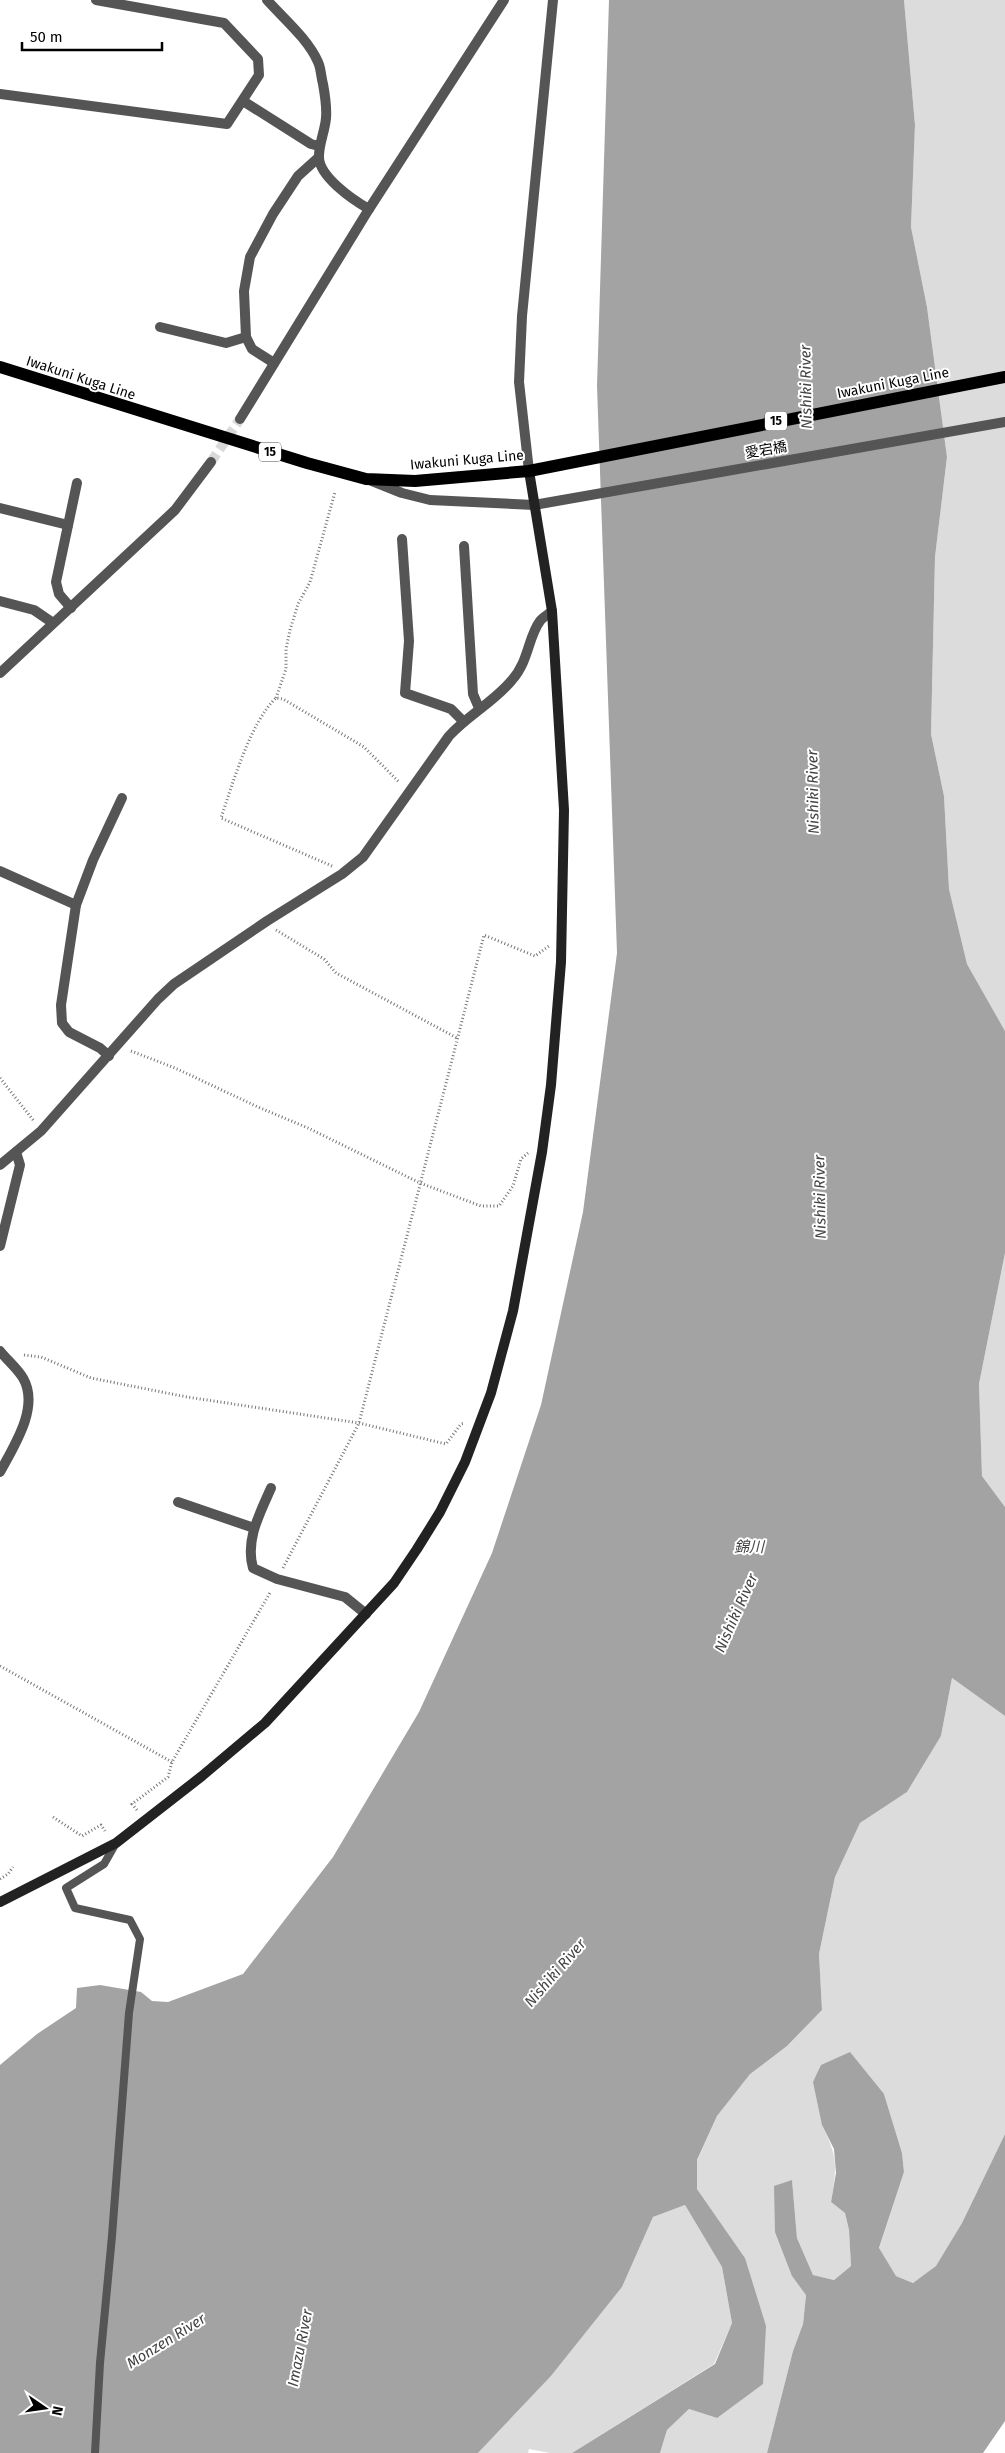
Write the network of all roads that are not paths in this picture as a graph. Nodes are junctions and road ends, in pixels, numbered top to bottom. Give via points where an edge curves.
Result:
1 (96, 0) edge
2 (267, 0) edge
3 (504, 0) edge
4 (553, 0) edge
5 (0, 94) edge
6 (243, 101) junction
7 (319, 146) junction
8 (318, 158) junction
9 (369, 209) junction
10 (160, 327) dead end
11 (246, 337) junction
12 (274, 363) junction
13 (0, 367) edge
14 (1005, 377) edge
15 (240, 419) tunnel mouth
16 (1005, 422) edge
17 (211, 462) tunnel mouth
18 (529, 471) junction
19 (366, 479) junction
20 (77, 484) dead end
21 (534, 506) junction
22 (0, 508) edge
23 (68, 525) junction
24 (402, 539) dead end
25 (464, 546) dead end
26 (0, 601) edge
27 (71, 608) junction
28 (552, 611) junction
29 (52, 623) junction
30 (0, 673) edge
31 (479, 708) junction
32 (463, 721) junction
33 (122, 798) dead end
34 (0, 871) edge
35 (76, 905) junction
36 (108, 1056) junction
37 (16, 1152) junction
38 (0, 1165) edge
39 (0, 1246) edge
40 (0, 1351) edge
41 (0, 1472) edge
42 (272, 1488) dead end
43 (178, 1502) dead end
44 (254, 1528) junction
45 (366, 1614) junction
46 (116, 1843) junction
47 (0, 1902) edge
48 (96, 2450) edge

1 - 6 street via 224,23 258,59 258,75
2 - 7 street via 318,62 326,119
3 - 9 street
4 - 18 street via 521,335 519,382
5 - 6 street via 228,124
6 - 7 street
7 - 8 street
8 - 9 street via 330,179 355,202
8 - 11 street via 298,176 250,257 244,291
9 - 12 street
10 - 11 street via 226,343
11 - 12 street via 252,348
12 - 15 street
13 - 19 main road, Iwakuni Kuga Line / 15
14 - 18 main road, Iwakuni Kuga Line / 15
16 - 21 street, 愛宕橋
17 - 27 street via 175,510
18 - 19 main road, Iwakuni Kuga Line / 15 via 415,481
18 - 21 street
19 - 21 street, 愛宕橋 via 430,500
20 - 23 street
21 - 28 street
22 - 23 street
23 - 27 street via 56,582 59,594
24 - 32 street via 409,641 405,693 451,709
25 - 31 street via 473,694
26 - 29 street via 34,610
27 - 29 street
28 - 31 street via 540,620 525,662 513,679 497,696
28 - 45 street via 564,810 561,962 542,1152 513,1311 491,1393 468,1454 440,1512 394,1583
29 - 30 street
31 - 32 street
32 - 36 street via 363,856 342,874 174,984
33 - 35 street
34 - 35 street
35 - 36 street via 61,1006 62,1023 69,1032 100,1048
36 - 37 street via 41,1131
37 - 38 street
37 - 39 street via 20,1165
40 - 41 street via 22,1377 29,1392 21,1430
42 - 44 street
43 - 44 street
44 - 45 street via 250,1557 253,1568 277,1579 345,1597
45 - 46 street via 265,1723
46 - 47 street
46 - 48 lane via 104,1864 66,1888 75,1908 130,1920 140,1939 129,2013 100,2363

